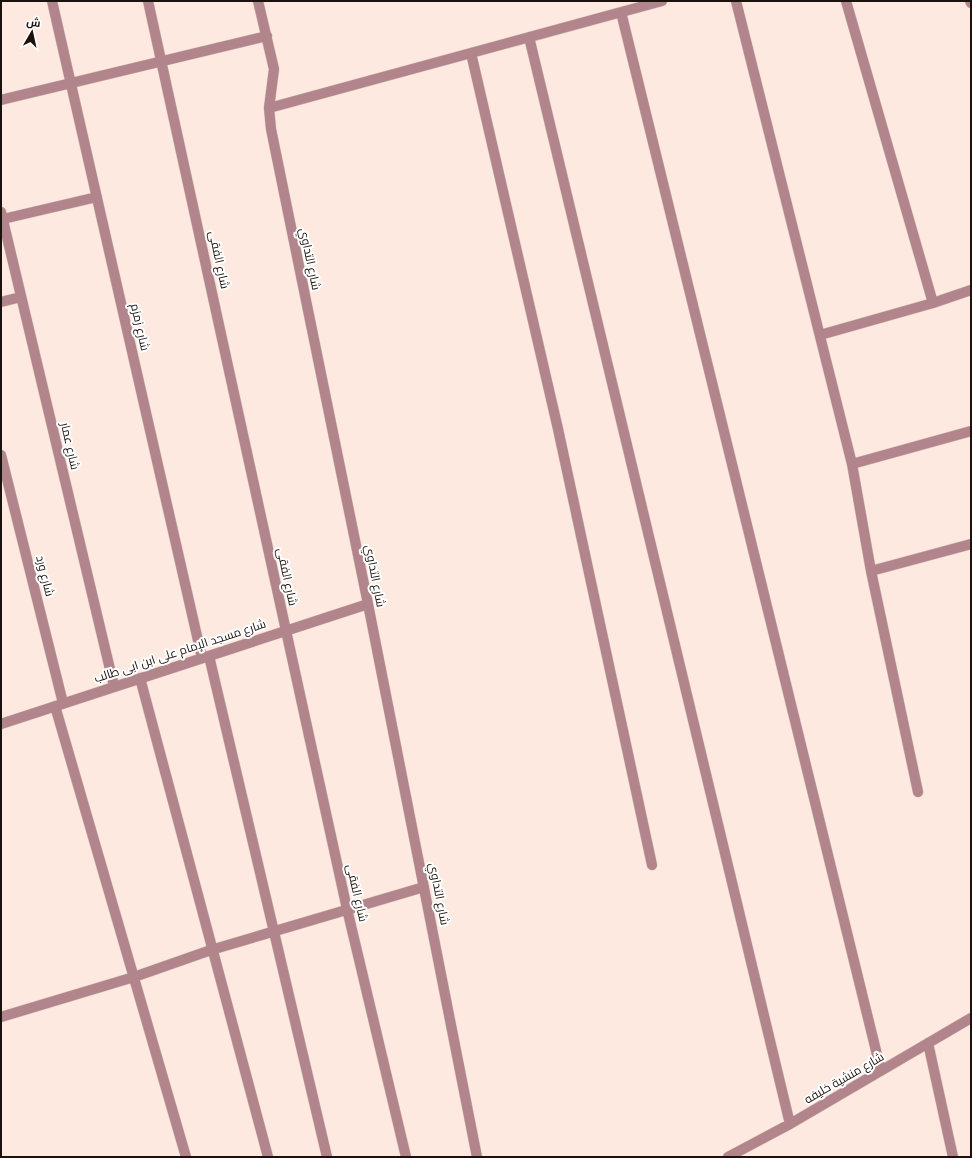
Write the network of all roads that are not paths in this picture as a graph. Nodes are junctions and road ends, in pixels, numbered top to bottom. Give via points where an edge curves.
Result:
1 (52, 1) edge
2 (148, 1) edge
3 (258, 1) edge
4 (662, 1) edge
5 (736, 1) edge
6 (846, 1) edge
7 (621, 12) junction
8 (267, 36) junction
9 (529, 37) junction
10 (471, 53) junction
11 (162, 61) junction
12 (71, 83) junction
13 (1, 100) edge
14 (269, 108) junction
15 (97, 197) junction
16 (2, 216) edge
17 (971, 290) edge
18 (21, 297) junction
19 (1, 302) edge
20 (933, 303) junction
21 (820, 335) junction
22 (971, 431) edge
23 (1, 455) edge
24 (852, 464) junction
25 (971, 544) edge
26 (871, 571) junction
27 (368, 604) junction
28 (286, 631) junction
29 (206, 657) junction
30 (140, 678) junction
31 (114, 686) junction
32 (59, 704) junction
33 (1, 724) edge
34 (918, 792) dead end
35 (652, 865) dead end
36 (424, 887) junction
37 (346, 909) junction
38 (274, 932) junction
39 (211, 950) junction
40 (134, 977) junction
41 (1, 1017) edge
42 (971, 1018) edge
43 (928, 1043) junction
44 (881, 1071) junction
45 (790, 1124) junction
46 (186, 1157) edge
47 (268, 1157) edge
48 (327, 1157) edge
49 (406, 1157) edge
50 (477, 1157) edge
51 (728, 1157) edge
52 (953, 1157) edge

1 - 12 street, شارع زمزم
2 - 11 street, شارع الفقى
3 - 8 street, شارع التداوي
4 - 7 street
5 - 21 street
6 - 20 street
7 - 9 street
7 - 44 street
8 - 11 street
8 - 14 street, شارع التداوي via 274,69
9 - 10 street
9 - 45 street
10 - 14 street
10 - 35 street via 558,429
11 - 12 street
11 - 28 street, شارع الفقى
12 - 13 street
12 - 15 street, شارع زمزم
14 - 27 street, شارع التداوي via 271,129
15 - 16 street
15 - 29 street, شارع زمزم
16 - 18 street, شارع عمار
17 - 20 street
18 - 19 street
18 - 31 street, شارع عمار
20 - 21 street
21 - 24 street
22 - 24 street
23 - 32 street, شارع ورد
24 - 26 street
25 - 26 street
26 - 34 street
27 - 28 street, شارع مسجد الإمام على ابن ابى طالب
27 - 36 street, شارع التداوي
28 - 29 street, شارع مسجد الإمام على ابن ابى طالب
28 - 37 street, شارع الفقى
29 - 30 street, شارع مسجد الإمام على ابن ابى طالب
29 - 38 street, شارع زمزم
30 - 31 street, شارع مسجد الإمام على ابن ابى طالب
30 - 39 street
31 - 32 street, شارع مسجد الإمام على ابن ابى طالب
32 - 33 street, شارع مسجد الإمام على ابن ابى طالب
32 - 40 street, شارع ورد
36 - 37 street
36 - 50 street, شارع التداوي
37 - 38 street
37 - 49 street, شارع الفقى
38 - 39 street
38 - 48 street, شارع زمزم
39 - 40 street
39 - 47 street
40 - 41 street
40 - 46 street, شارع ورد
42 - 43 street, شارع منشية خليفه
43 - 44 street, شارع منشية خليفه
43 - 52 street
44 - 45 street, شارع منشية خليفه
45 - 51 street, شارع منشية خليفه

